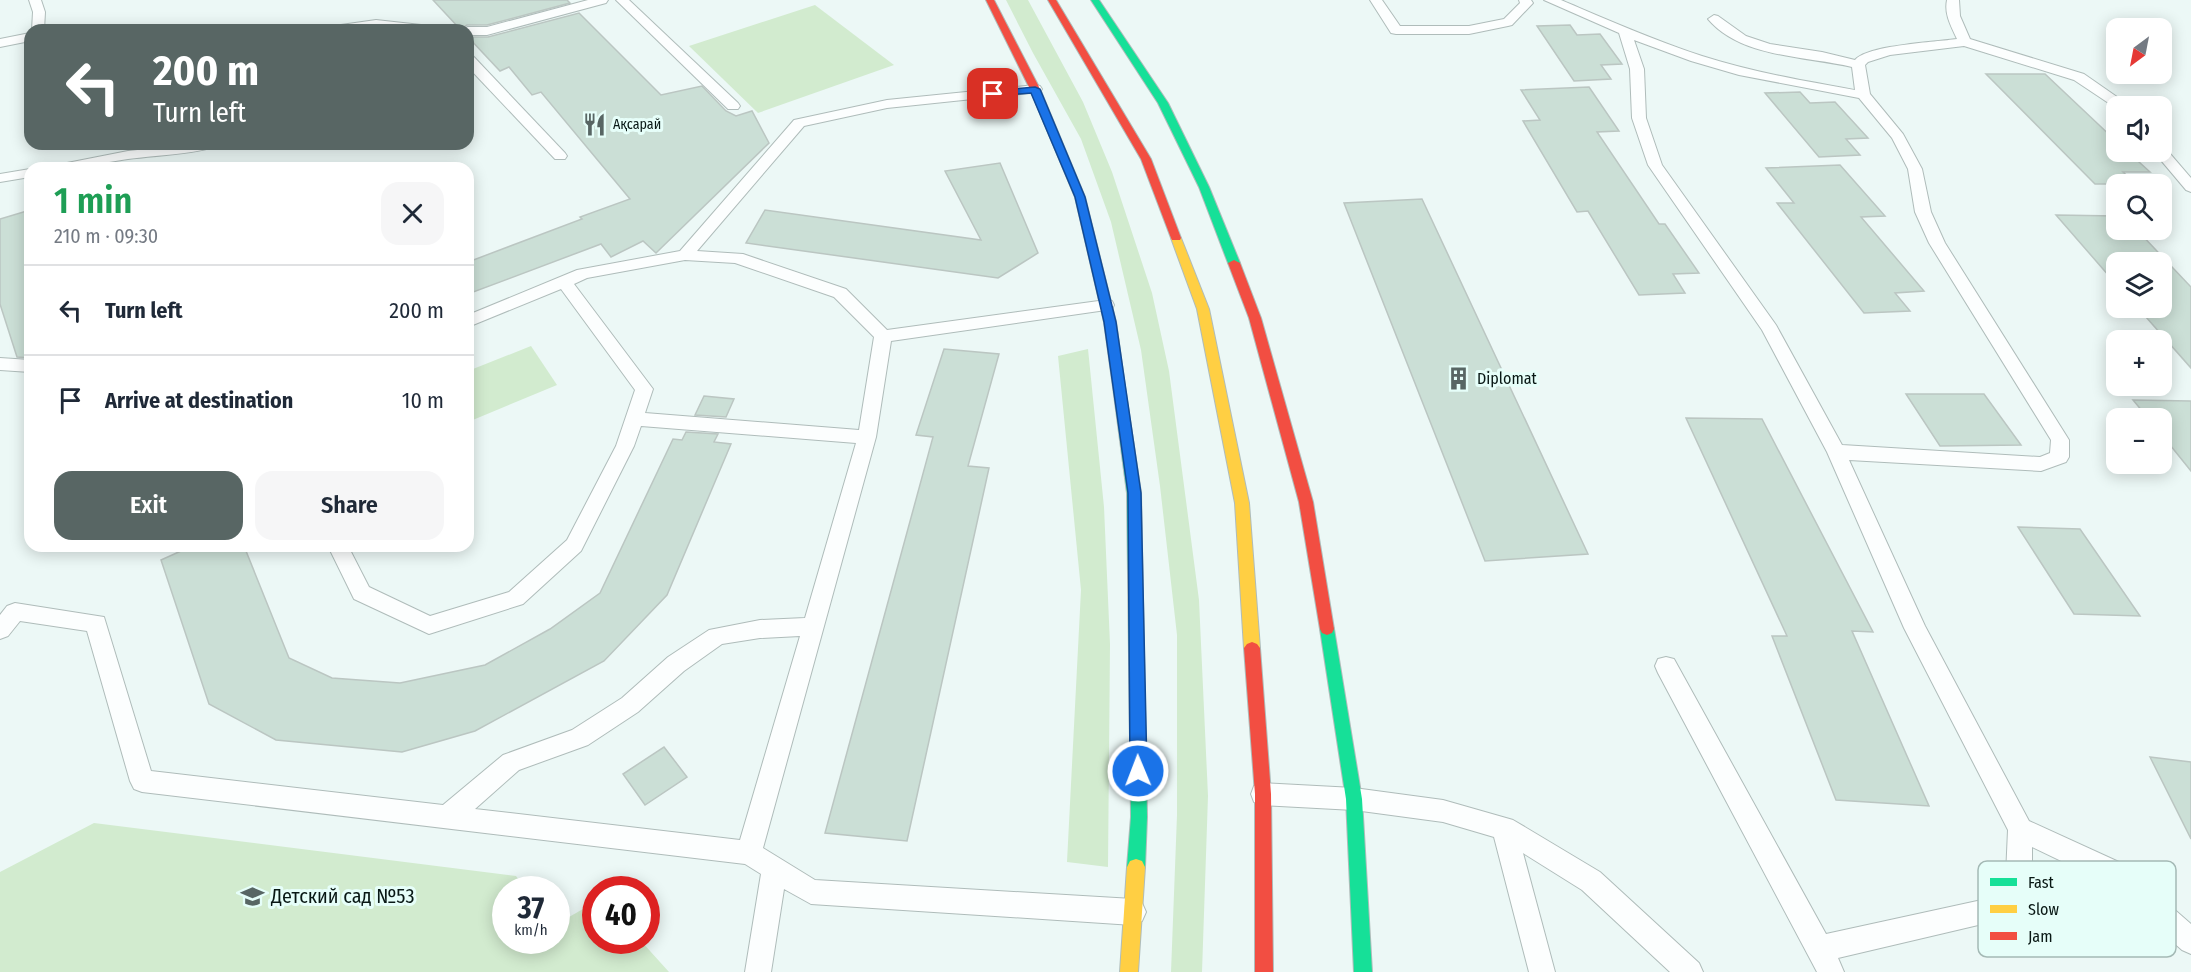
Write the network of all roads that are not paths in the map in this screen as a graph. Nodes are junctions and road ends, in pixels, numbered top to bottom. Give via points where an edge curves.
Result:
1 (35, 0) edge
2 (602, 0) edge
3 (622, 0) edge
4 (990, 0) edge
5 (1052, 0) edge
6 (1095, 0) edge
7 (1376, 0) edge
8 (1525, 0) edge
9 (1550, 0) edge
10 (1953, 0) edge
11 (1714, 20) dead end
12 (38, 24) edge
13 (1624, 30) junction
14 (487, 31) junction
15 (474, 32) edge
16 (24, 39) edge
17 (1965, 42) junction
18 (0, 43) edge
19 (474, 55) edge
20 (474, 64) edge
21 (1858, 65) junction
22 (1035, 89) junction
23 (1863, 95) junction
24 (2108, 96) edge
25 (733, 106) dead end
26 (181, 150) edge
27 (560, 156) dead end
28 (92, 162) edge
29 (2169, 162) edge
30 (24, 174) edge
31 (0, 178) edge
32 (2191, 187) edge
33 (685, 255) junction
34 (564, 282) junction
35 (1106, 305) junction
36 (474, 319) edge
37 (883, 336) junction
38 (0, 364) edge
39 (24, 366) edge
40 (633, 419) junction
41 (867, 436) junction
42 (1836, 452) junction
43 (341, 552) edge
44 (813, 627) junction
45 (0, 630) edge
46 (1666, 666) dead end
47 (1263, 794) junction
48 (1354, 799) junction
49 (449, 816) junction
50 (1504, 828) junction
51 (2020, 829) junction
52 (749, 854) junction
53 (2019, 861) edge
54 (2088, 861) edge
55 (774, 870) junction
56 (1133, 912) junction
57 (1978, 915) edge
58 (2176, 928) edge
59 (2191, 941) edge
60 (1826, 961) edge
61 (758, 972) edge
62 (1129, 972) edge
63 (1264, 972) edge
64 (1363, 972) edge
65 (1542, 972) edge
66 (1690, 972) edge

1 - 12 lane
2 - 14 lane
3 - 25 lane
4 - 22 main road
5 - 47 main road via 1146,159 1203,309 1242,502
6 - 48 main road via 1163,103 1204,187 1255,318 1306,502
7 - 8 lane via 1396,30 1468,30 1508,22 1527,3
9 - 13 lane
10 - 17 lane via 1956,24
11 - 21 lane via 1741,39 1768,48
13 - 23 lane via 1674,51 1757,74
13 - 42 lane via 1636,69 1639,117 1655,165 1770,329
14 - 15 lane
14 - 19 lane
16 - 18 lane
17 - 21 lane via 1888,51 1863,59
17 - 24 lane via 2079,77
20 - 27 lane
21 - 23 lane
22 - 33 lane via 887,104 800,123
22 - 35 main road via 1080,197
23 - 42 lane via 1898,137 1915,169 1923,212 1937,243 2060,440 2059,457 2041,464
26 - 28 lane
29 - 32 lane
30 - 31 lane
33 - 34 lane via 583,274
33 - 37 lane via 737,258 840,293
34 - 36 lane
34 - 40 lane via 644,389
35 - 37 lane
35 - 56 main road via 1134,493 1139,817
37 - 41 lane
38 - 39 lane
40 - 41 lane
40 - 43 lane via 625,446 574,546 516,598 429,625 361,593
41 - 44 lane
42 - 51 lane via 1916,628
44 - 49 lane via 717,636 676,664 630,705 580,738 512,762
44 - 52 lane
45 - 49 lane via 15,612 96,623 142,781
46 - 60 lane
47 - 48 lane
47 - 63 main road
48 - 50 lane via 1443,811
48 - 64 main road
49 - 52 lane
50 - 65 lane
50 - 66 lane via 1591,881
51 - 53 lane
51 - 54 lane
52 - 55 lane
55 - 56 lane via 811,892
55 - 61 lane
56 - 62 main road
57 - 60 lane
58 - 59 lane

